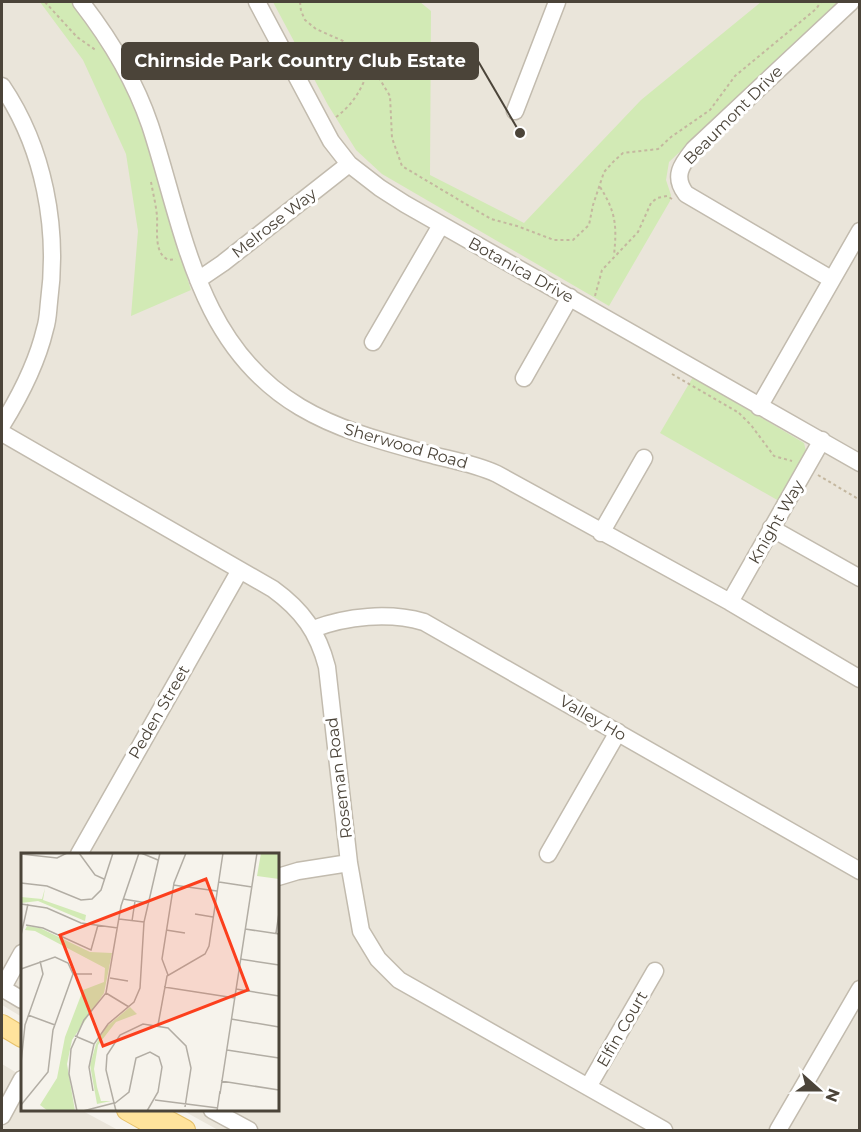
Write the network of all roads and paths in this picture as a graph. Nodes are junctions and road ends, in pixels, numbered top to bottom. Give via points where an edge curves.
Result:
1 (45, 2) edge
2 (81, 2) edge
3 (257, 2) edge
4 (300, 2) edge
5 (557, 2) edge
6 (820, 2) edge
7 (851, 2) edge
8 (99, 52) dead end
9 (369, 65) junction
10 (2, 86) edge
11 (515, 111) dead end
12 (322, 126) junction
13 (349, 164) junction
14 (151, 182) dead end
15 (600, 187) junction
16 (686, 194) junction
17 (441, 225) junction
18 (860, 231) edge
19 (614, 255) junction
20 (188, 256) junction
21 (831, 279) junction
22 (198, 280) junction
23 (570, 297) junction
24 (588, 308) junction
25 (373, 342) dead end
26 (524, 378) dead end
27 (753, 403) junction
28 (2, 425) edge
29 (2, 434) edge
30 (822, 440) junction
31 (644, 458) dead end
32 (860, 463) edge
33 (807, 468) junction
34 (860, 500) edge
35 (771, 528) junction
36 (601, 533) junction
37 (240, 570) junction
38 (860, 578) edge
39 (730, 602) junction
40 (313, 628) junction
41 (858, 674) edge
42 (618, 732) junction
43 (79, 853) edge
44 (548, 854) dead end
45 (349, 863) junction
46 (860, 871) edge
47 (279, 877) edge
48 (21, 955) edge
49 (655, 971) dead end
50 (2, 988) edge
51 (860, 989) edge
52 (21, 999) edge
53 (2, 1025) edge
54 (21, 1036) edge
55 (2, 1038) edge
56 (21, 1049) edge
57 (21, 1081) edge
58 (588, 1087) junction
59 (129, 1111) edge
60 (150, 1111) edge
61 (214, 1111) edge
62 (2, 1116) edge
63 (164, 1131) edge
64 (185, 1131) edge
65 (249, 1131) edge
66 (664, 1131) edge
67 (778, 1131) edge

1 - 8 path via 77,37
2 - 20 street, Sherwood Road via 123,66 149,123
3 - 12 street, Botanica Drive
4 - 9 path via 305,20 343,41
5 - 11 street
6 - 15 path via 735,76 710,110 658,149 623,153 604,172
7 - 16 street, Beaumont Drive via 694,149 678,175
9 - 12 path via 366,79 350,104
9 - 15 path via 390,96 392,138 402,166 491,219 554,240 573,240 590,225
10 - 28 street via 24,125 42,177 50,224 52,275 46,328 28,376
12 - 13 street, Botanica Drive
13 - 17 street, Botanica Drive
13 - 22 street, Melrose Way
14 - 20 path via 162,254 170,260
15 - 19 path via 615,216
16 - 19 path via 679,204 667,196 651,203 638,232
16 - 21 street
17 - 23 street, Botanica Drive
17 - 25 street
18 - 21 street
19 - 24 path via 602,270
20 - 22 street, Sherwood Road
21 - 27 street
22 - 36 street, Sherwood Road via 219,326 244,360 298,406 366,437 487,469
23 - 24 street, Botanica Drive
23 - 26 street
24 - 27 street, Botanica Drive
27 - 30 street, Botanica Drive
27 - 33 path via 739,413 767,448 774,456
29 - 37 street, Roseman Road
30 - 32 street, Botanica Drive
30 - 33 street, Knight Way
31 - 36 street
33 - 34 path
33 - 35 street, Knight Way
35 - 38 street
35 - 39 street, Knight Way
36 - 39 street, Sherwood Road
37 - 40 street, Roseman Road via 285,598
37 - 43 street, Peden Street
39 - 41 street, Sherwood Road
40 - 42 street, Valley Ho via 378,616 424,622
40 - 45 street, Roseman Road via 327,667
42 - 44 street
42 - 46 street, Valley Ho
45 - 47 street
45 - 58 street, Roseman Road via 361,931 378,959 399,980
48 - 50 street
49 - 58 street, Elfin Court
50 - 52 street
51 - 67 street
53 - 54 main road
55 - 56 main road
57 - 62 street
58 - 66 street, Roseman Road
59 - 63 main road
60 - 64 main road
61 - 65 street

